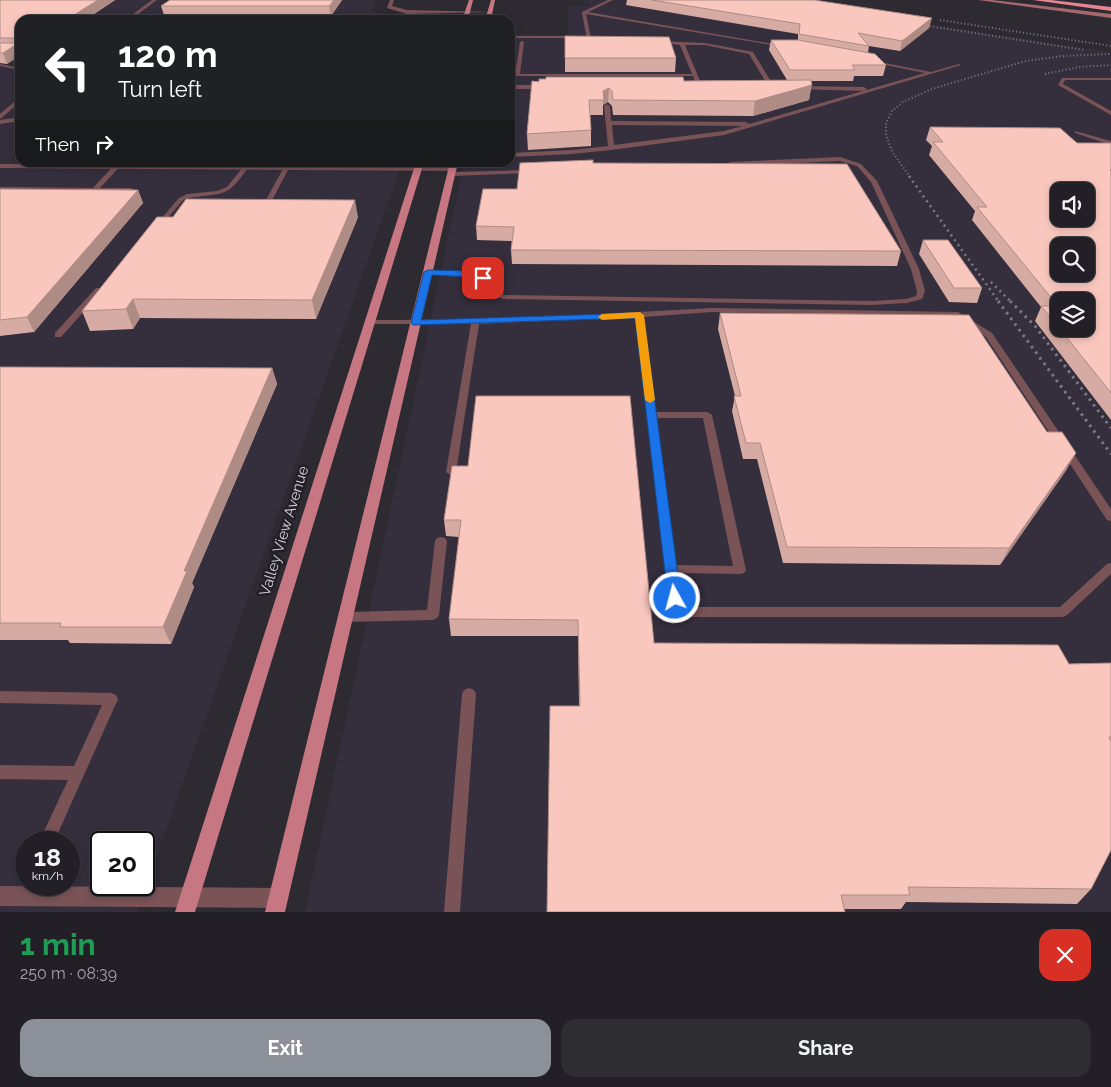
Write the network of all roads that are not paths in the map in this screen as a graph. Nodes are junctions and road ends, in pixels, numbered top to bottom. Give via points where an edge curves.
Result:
1 (155, 0) edge
2 (392, 0) edge
3 (471, 0) edge
4 (611, 0) edge
5 (980, 0) edge
6 (1036, 0) edge
7 (1086, 0) edge
8 (493, 1) edge
9 (1111, 3) edge
10 (1111, 9) edge
11 (467, 12) junction
12 (490, 12) junction
13 (584, 12) junction
14 (134, 15) edge
15 (466, 15) edge
16 (489, 15) edge
17 (1111, 16) edge
18 (690, 30) junction
19 (684, 34) dead end
20 (515, 37) edge
21 (678, 38) dead end
22 (588, 39) junction
23 (596, 40) edge
24 (515, 42) edge
25 (522, 42) junction
26 (656, 42) edge
27 (672, 43) junction
28 (682, 44) junction
29 (791, 48) edge
30 (864, 59) edge
31 (0, 65) edge
32 (959, 65) dead end
33 (15, 68) edge
34 (932, 73) junction
35 (696, 75) junction
36 (1111, 79) edge
37 (515, 87) edge
38 (547, 87) edge
39 (690, 88) edge
40 (700, 88) junction
41 (710, 88) edge
42 (764, 88) edge
43 (772, 88) junction
44 (782, 88) edge
45 (791, 88) edge
46 (876, 89) junction
47 (15, 103) edge
48 (607, 106) edge
49 (1111, 113) edge
50 (0, 117) edge
51 (15, 120) edge
52 (0, 122) edge
53 (608, 123) junction
54 (757, 124) junction
55 (1077, 132) dead end
56 (1111, 144) edge
57 (611, 148) junction
58 (515, 155) edge
59 (725, 164) edge
60 (0, 166) edge
61 (15, 166) edge
62 (117, 167) edge
63 (203, 167) edge
64 (290, 167) edge
65 (419, 167) edge
66 (436, 167) edge
67 (245, 168) junction
68 (286, 168) junction
69 (453, 168) edge
70 (541, 170) edge
71 (0, 189) edge
72 (95, 189) junction
73 (131, 190) edge
74 (273, 209) edge
75 (154, 232) edge
76 (428, 272) junction
77 (103, 287) edge
78 (640, 315) junction
79 (370, 322) junction
80 (476, 322) junction
81 (416, 323) junction
82 (58, 335) dead end
83 (652, 415) junction
84 (451, 472) edge
85 (1111, 517) edge
86 (441, 541) dead end
87 (1111, 567) edge
88 (671, 569) junction
89 (345, 617) junction
90 (469, 694) dead end
91 (0, 697) edge
92 (0, 772) edge
93 (78, 773) junction
94 (52, 831) edge
95 (15, 892) edge
96 (80, 895) edge
97 (0, 896) edge
98 (187, 905) edge
99 (276, 905) edge
100 (452, 912) edge

1 - 14 lane
2 - 11 street via 389,7 396,10
3 - 11 main road
4 - 13 lane
5 - 17 street
6 - 10 highway
7 - 9 highway
8 - 12 main road
11 - 12 street
11 - 15 main road
12 - 16 main road
13 - 18 lane
13 - 22 lane
18 - 19 lane
18 - 29 lane
20 - 22 lane
21 - 27 lane
22 - 23 lane
22 - 25 lane via 578,42
24 - 25 lane
25 - 35 lane via 517,75 601,78
26 - 27 lane
27 - 28 lane
28 - 35 lane
28 - 43 lane via 706,44 750,53
30 - 34 lane
31 - 33 lane
32 - 34 lane
34 - 46 lane
35 - 40 lane
36 - 49 lane via 1064,79 1060,84
37 - 38 lane
39 - 40 lane
40 - 41 lane
42 - 43 lane
43 - 44 lane
45 - 46 lane
46 - 54 lane
47 - 50 lane
48 - 53 lane
51 - 52 lane
53 - 54 lane
53 - 57 lane
54 - 57 lane via 724,133
55 - 56 lane
57 - 58 lane
59 - 76 lane via 840,159 859,165 874,181 915,269 921,291 919,297 872,303 503,297 492,292 479,276
60 - 61 street
62 - 72 lane
63 - 67 street
64 - 68 street
65 - 79 main road, Valley View Avenue
66 - 69 street
67 - 68 street
67 - 75 lane via 229,188 181,199
68 - 74 lane via 264,209
69 - 70 lane
69 - 76 main road
71 - 72 lane
72 - 73 lane
76 - 81 main road
77 - 82 lane
78 - 80 lane
78 - 83 lane
78 - 85 lane via 712,310 955,314 989,335
79 - 81 lane
79 - 98 main road, Valley View Avenue
80 - 81 lane
80 - 84 lane
81 - 89 main road
83 - 88 lane
83 - 88 lane via 707,415 740,570
86 - 89 lane via 433,615
87 - 88 lane via 1063,612 676,612
89 - 99 main road
90 - 100 lane
91 - 93 lane via 111,698
92 - 93 lane
93 - 94 lane
95 - 97 street
96 - 98 street
98 - 99 street

